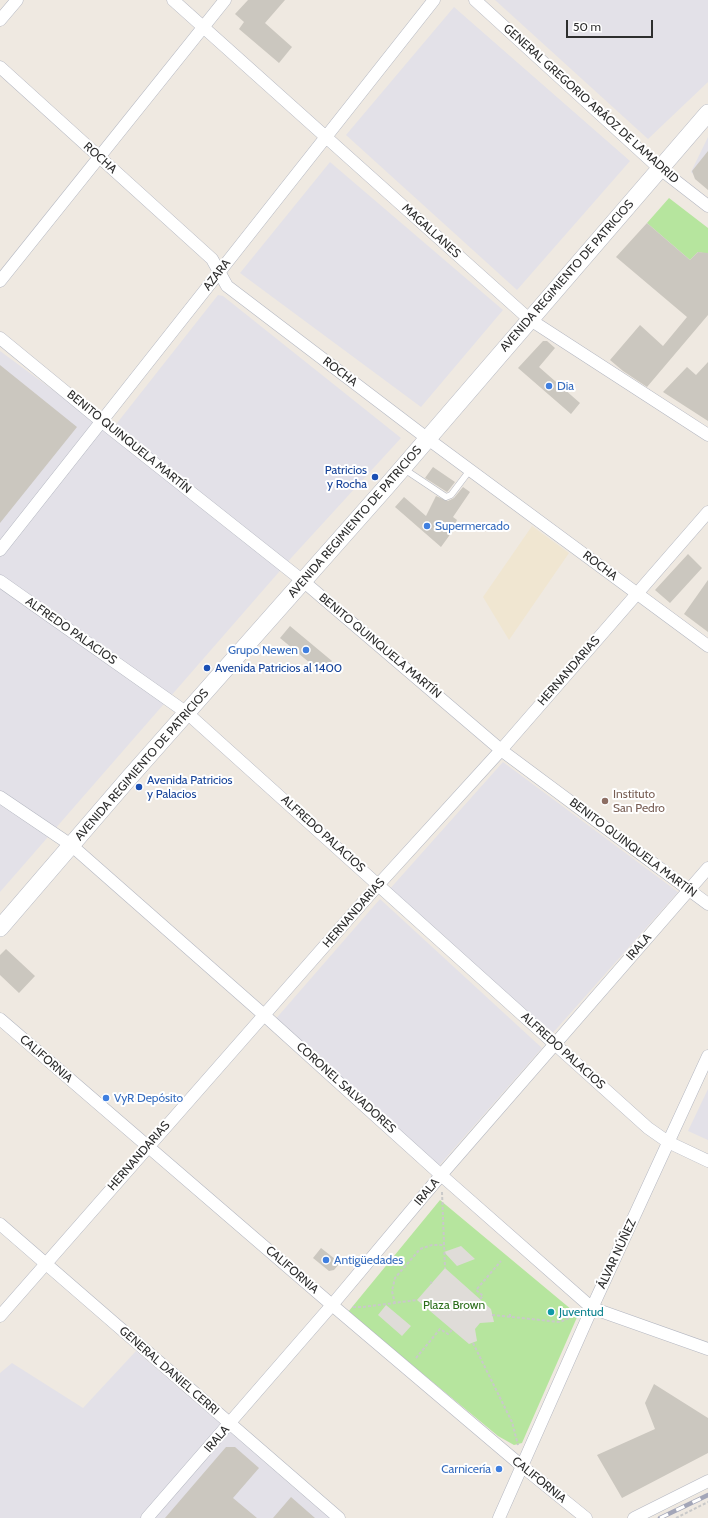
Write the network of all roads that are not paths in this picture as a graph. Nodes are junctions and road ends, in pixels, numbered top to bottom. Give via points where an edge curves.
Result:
1 (17, 0) edge
2 (173, 0) edge
3 (225, 0) edge
4 (434, 0) edge
5 (475, 0) edge
6 (0, 20) edge
7 (204, 28) junction
8 (0, 68) edge
9 (708, 112) edge
10 (326, 136) junction
11 (99, 158) junction
12 (659, 168) junction
13 (708, 206) edge
14 (219, 273) junction
15 (0, 281) edge
16 (529, 319) junction
17 (0, 338) edge
18 (101, 421) junction
19 (708, 435) edge
20 (428, 439) junction
21 (403, 468) junction
22 (470, 470) junction
23 (708, 512) edge
24 (0, 550) edge
25 (0, 581) edge
26 (304, 581) junction
27 (637, 594) junction
28 (708, 646) edge
29 (187, 713) junction
30 (502, 750) junction
31 (0, 797) edge
32 (71, 845) junction
33 (708, 868) edge
34 (379, 884) junction
35 (689, 890) junction
36 (708, 904) edge
37 (0, 928) edge
38 (264, 1015) junction
39 (0, 1019) edge
40 (554, 1044) junction
41 (708, 1056) edge
42 (668, 1142) junction
43 (148, 1146) junction
44 (708, 1160) edge
45 (441, 1175) junction
46 (0, 1224) edge
47 (46, 1263) junction
48 (332, 1305) junction
49 (592, 1308) junction
50 (0, 1316) edge
51 (708, 1349) edge
52 (230, 1424) junction
53 (523, 1467) junction
54 (708, 1482) edge
55 (148, 1518) edge
56 (339, 1518) edge
57 (498, 1518) edge
58 (586, 1518) edge
59 (634, 1518) edge

1 - 6 street
2 - 7 street, MAGALLANES
3 - 7 street
4 - 10 street, AZARA
5 - 12 street, GENERAL GREGORIO ARÁOZ DE LAMADRID
7 - 10 street, MAGALLANES
7 - 11 street
8 - 11 street, ROCHA
9 - 12 main road, AVENIDA REGIMIENTO DE PATRICIOS
10 - 14 street, AZARA
10 - 16 street, MAGALLANES
11 - 14 street, ROCHA via 212,259
11 - 15 street
12 - 13 street, GENERAL GREGORIO ARÁOZ DE LAMADRID
12 - 16 main road, AVENIDA REGIMIENTO DE PATRICIOS
14 - 18 street, AZARA
14 - 20 street, ROCHA via 227,286
16 - 19 street, MAGALLANES
16 - 20 main road, AVENIDA REGIMIENTO DE PATRICIOS
17 - 18 street, BENITO QUINQUELA MARTÍN
18 - 24 street, AZARA
18 - 26 street, BENITO QUINQUELA MARTÍN
20 - 21 main road, AVENIDA REGIMIENTO DE PATRICIOS
20 - 22 street, ROCHA
21 - 22 lane via 446,497
21 - 26 main road, AVENIDA REGIMIENTO DE PATRICIOS
22 - 27 street, ROCHA
23 - 27 street, HERNANDARIAS
25 - 29 street, ALFREDO PALACIOS
26 - 29 main road, AVENIDA REGIMIENTO DE PATRICIOS
26 - 30 street, BENITO QUINQUELA MARTÍN
27 - 28 street, ROCHA
27 - 30 street, HERNANDARIAS
29 - 32 main road, AVENIDA REGIMIENTO DE PATRICIOS
29 - 34 street, ALFREDO PALACIOS
30 - 34 street, HERNANDARIAS
30 - 35 street, BENITO QUINQUELA MARTÍN
31 - 32 street, CORONEL SALVADORES
32 - 37 main road, AVENIDA REGIMIENTO DE PATRICIOS
32 - 38 street, CORONEL SALVADORES
33 - 35 street, IRALA
34 - 38 street, HERNANDARIAS
34 - 40 street, ALFREDO PALACIOS
35 - 36 street, BENITO QUINQUELA MARTÍN
35 - 40 street, IRALA
38 - 43 street, HERNANDARIAS
38 - 45 street, CORONEL SALVADORES
39 - 43 street, CALIFORNIA
40 - 42 street, ALFREDO PALACIOS via 648,1128
40 - 45 street, IRALA
41 - 42 street, ÁLVAR NÚÑEZ
42 - 44 street, ALFREDO PALACIOS
42 - 49 street, ÁLVAR NÚÑEZ
43 - 47 street, HERNANDARIAS
43 - 48 street, CALIFORNIA
45 - 48 street, IRALA
45 - 49 street, CORONEL SALVADORES
46 - 47 street, GENERAL DANIEL CERRI
47 - 50 street, HERNANDARIAS
47 - 52 street, GENERAL DANIEL CERRI
48 - 52 street, IRALA
48 - 53 street, CALIFORNIA
49 - 51 street, CORONEL SALVADORES
49 - 53 street, ÁLVAR NÚÑEZ
52 - 55 street, IRALA
52 - 56 street, GENERAL DANIEL CERRI
53 - 57 street, ÁLVAR NÚÑEZ
53 - 58 street, CALIFORNIA
54 - 59 street

